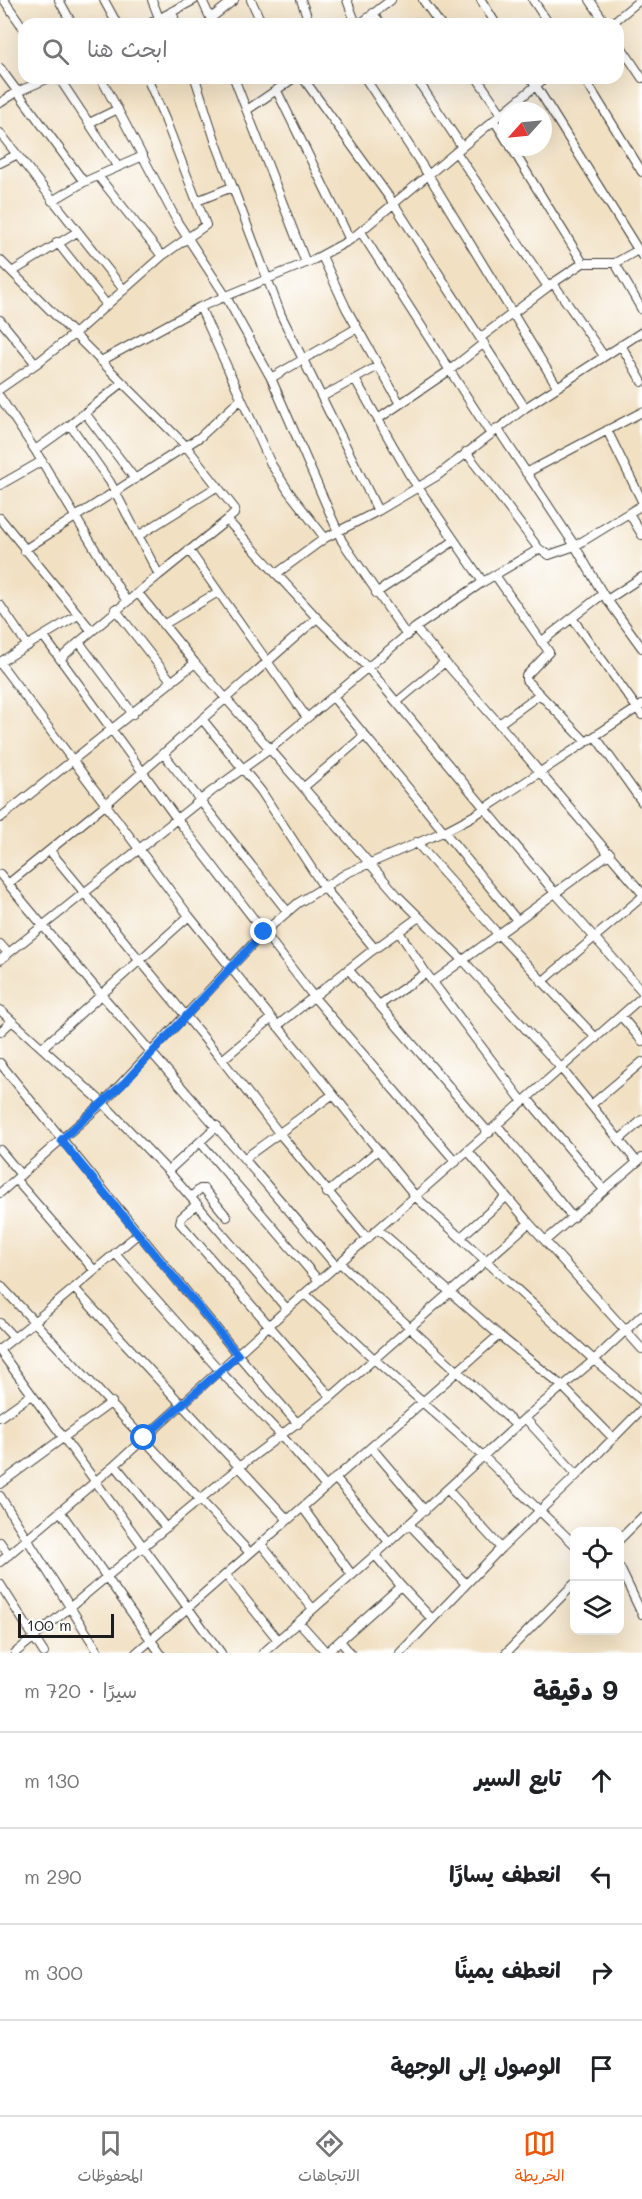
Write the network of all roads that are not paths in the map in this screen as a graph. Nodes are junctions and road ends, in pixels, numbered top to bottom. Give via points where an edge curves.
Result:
1 (4, 0) edge
2 (59, 0) edge
3 (104, 0) edge
4 (152, 0) edge
5 (194, 0) edge
6 (202, 0) edge
7 (234, 0) edge
8 (251, 0) edge
9 (301, 0) edge
10 (347, 0) edge
11 (391, 0) edge
12 (423, 0) edge
13 (481, 0) edge
14 (534, 0) edge
15 (590, 0) edge
16 (640, 0) edge
17 (172, 11) junction
18 (373, 13) junction
19 (69, 18) edge
20 (114, 18) edge
21 (159, 18) joint
22 (174, 18) edge
23 (211, 18) edge
24 (215, 18) edge
25 (259, 18) edge
26 (308, 18) edge
27 (355, 18) edge
28 (366, 18) edge
29 (377, 18) edge
30 (436, 18) edge
31 (492, 18) edge
32 (545, 18) edge
33 (602, 18) edge
34 (618, 18) edge
35 (18, 20) edge
36 (624, 51) edge
37 (0, 68) edge
38 (642, 78) edge
39 (35, 84) edge
40 (63, 84) edge
41 (104, 84) edge
42 (150, 84) edge
43 (197, 84) edge
44 (236, 84) edge
45 (284, 84) edge
46 (307, 84) edge
47 (369, 84) edge
48 (420, 84) edge
49 (481, 84) edge
50 (531, 84) edge
51 (534, 84) edge
52 (588, 84) edge
53 (277, 91) junction
54 (17, 92) junction
55 (512, 102) edge
56 (0, 103) edge
57 (498, 109) edge
58 (118, 110) junction
59 (247, 110) junction
60 (498, 116) edge
61 (494, 120) junction
62 (89, 123) junction
63 (498, 126) edge
64 (0, 133) edge
65 (459, 150) junction
66 (16, 155) junction
67 (142, 156) junction
68 (517, 156) edge
69 (0, 163) edge
70 (118, 167) junction
71 (642, 172) edge
72 (98, 176) junction
73 (429, 176) junction
74 (84, 182) junction
75 (232, 187) junction
76 (52, 201) junction
77 (197, 201) junction
78 (394, 204) junction
79 (77, 232) junction
80 (361, 232) junction
81 (188, 239) junction
82 (350, 240) junction
83 (57, 242) junction
84 (640, 253) edge
85 (322, 255) junction
86 (162, 256) junction
87 (0, 260) edge
88 (306, 263) junction
89 (583, 263) junction
90 (615, 263) junction
91 (6, 270) edge
92 (268, 278) junction
93 (550, 285) junction
94 (124, 290) junction
95 (225, 295) junction
96 (107, 305) junction
97 (200, 307) junction
98 (642, 309) edge
99 (514, 314) junction
100 (0, 320) edge
101 (357, 328) junction
102 (642, 332) edge
103 (74, 334) junction
104 (482, 341) junction
105 (621, 345) junction
106 (604, 356) junction
107 (303, 360) junction
108 (101, 361) junction
109 (36, 364) junction
110 (378, 366) junction
111 (450, 370) junction
112 (271, 378) junction
113 (355, 379) junction
114 (122, 382) junction
115 (642, 382) edge
116 (557, 386) junction
117 (0, 389) edge
118 (0, 397) edge
119 (322, 397) junction
120 (241, 399) junction
121 (400, 404) junction
122 (525, 408) junction
123 (642, 412) edge
124 (85, 413) junction
125 (378, 419) junction
126 (70, 425) junction
127 (497, 428) junction
128 (607, 430) junction
129 (490, 434) junction
130 (185, 445) junction
131 (35, 450) junction
132 (466, 452) junction
133 (42, 461) junction
134 (526, 473) junction
135 (135, 478) junction
136 (0, 485) edge
137 (218, 486) junction
138 (418, 487) junction
139 (115, 490) junction
140 (642, 503) edge
141 (378, 511) junction
142 (629, 513) junction
143 (0, 518) edge
144 (76, 518) junction
145 (227, 520) junction
146 (338, 533) junction
147 (642, 535) edge
148 (138, 536) junction
149 (325, 538) junction
150 (454, 541) junction
151 (575, 546) junction
152 (539, 549) junction
153 (24, 550) junction
154 (189, 550) junction
155 (276, 574) junction
156 (159, 575) junction
157 (495, 575) junction
158 (642, 577) edge
159 (483, 582) junction
160 (218, 592) junction
161 (376, 593) junction
162 (138, 594) junction
163 (605, 597) junction
164 (128, 602) junction
165 (0, 605) edge
166 (115, 609) junction
167 (78, 615) junction
168 (317, 618) junction
169 (572, 618) junction
170 (162, 625) junction
171 (415, 628) junction
172 (92, 630) junction
173 (408, 636) junction
174 (44, 637) junction
175 (79, 642) junction
176 (541, 642) junction
177 (28, 646) junction
178 (642, 648) edge
179 (60, 659) junction
180 (0, 662) edge
181 (267, 662) junction
182 (445, 662) junction
183 (195, 663) junction
184 (368, 668) junction
185 (172, 682) junction
186 (540, 694) junction
187 (333, 697) junction
188 (225, 698) junction
189 (397, 702) junction
190 (640, 709) edge
191 (133, 714) junction
192 (307, 718) junction
193 (202, 719) junction
194 (499, 724) junction
195 (113, 730) junction
196 (365, 735) junction
197 (595, 736) junction
198 (586, 742) junction
199 (270, 748) junction
200 (163, 753) junction
201 (72, 762) junction
202 (243, 768) junction
203 (143, 771) junction
204 (540, 773) junction
205 (304, 787) junction
206 (200, 800) junction
207 (642, 802) edge
208 (105, 805) junction
209 (485, 809) junction
210 (0, 819) edge
211 (177, 819) junction
212 (443, 832) junction
213 (416, 842) junction
214 (139, 850) junction
215 (50, 851) junction
216 (610, 853) junction
217 (369, 862) junction
218 (0, 874) edge
219 (8, 884) junction
220 (323, 886) junction
221 (86, 894) junction
222 (556, 894) junction
223 (642, 895) edge
224 (287, 911) junction
225 (189, 916) junction
226 (419, 918) junction
227 (517, 920) junction
228 (42, 926) junction
229 (264, 932) junction
230 (399, 932) junction
231 (498, 934) junction
232 (593, 937) junction
233 (0, 944) edge
234 (375, 949) junction
235 (8, 953) junction
236 (139, 959) junction
237 (462, 959) junction
238 (0, 960) edge
239 (231, 968) junction
240 (348, 969) junction
241 (426, 973) junction
242 (433, 982) junction
243 (543, 982) junction
244 (642, 991) edge
245 (101, 996) junction
246 (313, 996) junction
247 (642, 997) edge
248 (379, 1005) junction
249 (0, 1010) edge
250 (185, 1016) junction
251 (621, 1016) junction
252 (12, 1022) junction
253 (274, 1022) junction
254 (0, 1032) edge
255 (596, 1038) junction
256 (642, 1041) edge
257 (42, 1048) junction
258 (152, 1052) junction
259 (222, 1060) junction
260 (642, 1062) edge
261 (0, 1063) edge
262 (561, 1068) junction
263 (332, 1095) junction
264 (525, 1100) junction
265 (103, 1104) junction
266 (591, 1105) junction
267 (642, 1120) edge
268 (497, 1125) junction
269 (217, 1126) junction
270 (279, 1133) junction
271 (489, 1133) junction
272 (61, 1140) junction
273 (619, 1140) junction
274 (200, 1142) junction
275 (0, 1150) edge
276 (378, 1150) junction
277 (468, 1150) junction
278 (245, 1158) junction
279 (639, 1160) edge
280 (456, 1161) junction
281 (168, 1171) junction
282 (18, 1178) junction
283 (604, 1190) junction
284 (0, 1193) edge
285 (327, 1193) junction
286 (190, 1197) junction
287 (416, 1197) junction
288 (506, 1197) junction
289 (197, 1204) junction
290 (227, 1217) dead end
291 (573, 1218) junction
292 (529, 1223) junction
293 (379, 1230) junction
294 (138, 1234) junction
295 (461, 1237) junction
296 (368, 1239) junction
297 (545, 1241) junction
298 (115, 1253) junction
299 (487, 1260) junction
300 (338, 1264) junction
301 (94, 1270) junction
302 (319, 1281) junction
303 (0, 1285) edge
304 (74, 1288) junction
305 (450, 1293) junction
306 (305, 1294) junction
307 (287, 1309) junction
308 (642, 1315) edge
309 (35, 1322) junction
310 (0, 1323) edge
311 (269, 1327) junction
312 (411, 1328) junction
313 (625, 1330) junction
314 (499, 1335) junction
315 (14, 1338) junction
316 (642, 1349) edge
317 (0, 1350) edge
318 (238, 1355) junction
319 (374, 1359) junction
320 (594, 1360) junction
321 (220, 1371) junction
322 (457, 1371) junction
323 (561, 1386) junction
324 (32, 1395) junction
325 (331, 1397) junction
326 (422, 1401) junction
327 (642, 1401) edge
328 (112, 1402) junction
329 (183, 1405) junction
330 (642, 1408) edge
331 (0, 1417) edge
332 (525, 1418) junction
333 (298, 1424) junction
334 (517, 1426) junction
335 (281, 1435) junction
336 (144, 1438) junction
337 (613, 1438) junction
338 (64, 1439) junction
339 (371, 1447) junction
340 (484, 1457) junction
341 (115, 1465) junction
342 (239, 1467) junction
343 (577, 1475) junction
344 (335, 1478) junction
345 (96, 1482) junction
346 (0, 1484) edge
347 (326, 1488) junction
348 (448, 1490) junction
349 (0, 1496) edge
350 (201, 1498) junction
351 (303, 1508) junction
352 (425, 1510) junction
353 (540, 1510) junction
354 (60, 1511) junction
355 (642, 1517) edge
356 (288, 1520) junction
357 (409, 1524) junction
358 (166, 1528) junction
359 (624, 1535) edge
360 (28, 1540) junction
361 (570, 1540) edge
362 (0, 1542) edge
363 (388, 1542) junction
364 (261, 1544) junction
365 (144, 1547) junction
366 (501, 1548) junction
367 (250, 1553) junction
368 (9, 1555) junction
369 (375, 1555) junction
370 (0, 1562) edge
371 (226, 1575) junction
372 (352, 1575) junction
373 (624, 1576) edge
374 (107, 1577) junction
375 (0, 1584) edge
376 (466, 1584) junction
377 (401, 1586) junction
378 (570, 1588) edge
379 (71, 1607) junction
380 (187, 1608) junction
381 (313, 1609) junction
382 (642, 1614) edge
383 (432, 1619) junction
384 (299, 1622) junction
385 (34, 1637) junction
386 (151, 1640) junction
387 (278, 1640) junction
388 (341, 1641) junction
389 (15, 1653) edge
390 (45, 1653) edge
391 (99, 1653) edge
392 (136, 1653) edge
393 (160, 1653) edge
394 (221, 1653) edge
395 (263, 1653) edge
396 (326, 1653) edge
397 (351, 1653) edge
398 (399, 1653) edge
399 (506, 1653) edge

1 - 35 street
2 - 19 street
3 - 20 street
4 - 21 street
5 - 17 street
6 - 23 street
7 - 24 street
8 - 25 street
9 - 26 street
10 - 27 street
11 - 18 street
12 - 30 street
13 - 31 street
14 - 32 street
15 - 33 street
16 - 34 street
17 - 21 street
17 - 22 street
18 - 28 street
18 - 29 street
36 - 38 street
37 - 54 street
39 - 54 street
40 - 62 street
41 - 58 street
42 - 77 street
43 - 75 street
44 - 59 street
45 - 53 street
46 - 78 street
47 - 73 street
48 - 65 street
49 - 57 street
50 - 55 street
51 - 84 street
52 - 71 street
53 - 59 street
53 - 82 street
54 - 56 street
54 - 74 street
58 - 62 street
58 - 67 street
59 - 88 street
60 - 61 street
61 - 63 street
61 - 65 street
62 - 70 street
64 - 66 street
65 - 73 street
65 - 93 street
66 - 69 street
66 - 76 street
67 - 70 street
67 - 81 street
68 - 89 street
70 - 72 street
72 - 74 street
72 - 86 street
73 - 78 street
73 - 99 street
74 - 76 street
75 - 77 street
75 - 92 street
76 - 79 street
77 - 81 street via 206,225
78 - 80 street
78 - 104 street
79 - 83 street
79 - 94 street
80 - 82 street
80 - 111 street
81 - 86 street
81 - 95 street
82 - 85 street
83 - 91 street
83 - 96 street
84 - 90 street
85 - 88 street
85 - 101 street
86 - 94 street
87 - 91 street
88 - 92 street
89 - 90 street
89 - 93 street
90 - 98 street
91 - 103 street
92 - 95 street
92 - 107 street via 280,315
93 - 99 street
93 - 106 street
94 - 96 street
95 - 97 street
95 - 112 street
96 - 103 street
97 - 108 street
97 - 120 street
99 - 104 street
99 - 116 street
100 - 109 street
101 - 107 street
101 - 110 street
102 - 105 street
103 - 108 street
103 - 109 street
104 - 111 street
104 - 122 street
105 - 106 street
105 - 115 street
106 - 116 street
107 - 112 street
107 - 119 street
108 - 114 street
109 - 117 street
110 - 113 street
110 - 121 street
111 - 121 street
111 - 129 street
112 - 146 street
113 - 119 street
113 - 125 street
114 - 124 street
114 - 130 street
116 - 122 street
118 - 131 street
119 - 141 street
120 - 130 street via 200,437
120 - 149 street via 279,478
121 - 125 street
122 - 127 street
123 - 128 street
124 - 126 street
124 - 135 street
125 - 138 street
126 - 131 street
126 - 139 street
127 - 129 street
127 - 134 street
128 - 134 street
128 - 140 street
129 - 132 street
130 - 135 street
130 - 137 street
131 - 133 street
132 - 138 street
132 - 152 street
133 - 136 street
133 - 144 street
134 - 151 street
135 - 139 street
137 - 145 street via 235,509
137 - 148 street
138 - 141 street
138 - 150 street
139 - 144 street
139 - 148 street
140 - 142 street
141 - 146 street
142 - 147 street
142 - 151 street
143 - 153 street
144 - 153 street
144 - 164 street
145 - 154 street
145 - 155 street
146 - 149 street
146 - 161 street
148 - 156 street
149 - 155 street
150 - 159 street
150 - 161 street
151 - 152 street via 549,555
151 - 163 street
152 - 157 street
153 - 167 street
154 - 156 street
154 - 160 street
155 - 168 street
156 - 162 street
157 - 159 street
157 - 176 street
158 - 163 street
159 - 171 street
160 - 170 street
160 - 181 street
161 - 173 street
162 - 164 street
162 - 170 street
163 - 169 street
163 - 178 street
164 - 166 street
165 - 177 street
166 - 172 street
166 - 185 street
167 - 172 street
167 - 174 street
168 - 181 street
168 - 184 street
169 - 176 street
169 - 190 street
170 - 183 street
171 - 173 street
171 - 182 street
172 - 175 street
173 - 184 street
174 - 177 street
174 - 179 street
175 - 179 street
175 - 191 street
176 - 186 street via 549,652 525,678
177 - 180 street
179 - 195 street
180 - 201 street
181 - 188 street
181 - 192 street
182 - 189 street
182 - 194 street
183 - 185 street
183 - 188 street
184 - 187 street
184 - 189 street
185 - 191 street
186 - 194 street
186 - 198 street
187 - 192 street
187 - 196 street
188 - 193 street
188 - 199 street
189 - 209 street
190 - 197 street
191 - 195 street
192 - 199 street
193 - 200 street
193 - 202 street
194 - 204 street
195 - 201 street
195 - 203 street
196 - 205 street
196 - 212 street
197 - 198 street
197 - 207 street
198 - 204 street
199 - 202 street
199 - 205 street
200 - 203 street
200 - 206 street
201 - 208 street
201 - 210 street
202 - 206 street
202 - 220 street
203 - 208 street
203 - 211 street
204 - 209 street
204 - 216 street
205 - 217 street
206 - 211 street
206 - 224 street
208 - 214 street
208 - 215 street
209 - 212 street
209 - 222 street
211 - 214 street
211 - 229 street
212 - 213 street
212 - 227 street
213 - 217 street
213 - 231 street
214 - 221 street
214 - 225 street
215 - 219 street
215 - 221 street
216 - 222 street
216 - 223 street
217 - 220 street
217 - 226 street
218 - 219 street
219 - 228 street
220 - 224 street
220 - 234 street
221 - 228 street
221 - 236 street
222 - 227 street
222 - 232 street
223 - 232 street
224 - 229 street
225 - 236 street
225 - 239 street
226 - 230 street
226 - 237 street
227 - 231 street
228 - 235 street
228 - 245 street
229 - 239 street
229 - 246 street
230 - 234 street
230 - 241 street
231 - 237 street
231 - 243 street
232 - 243 street
232 - 244 street
233 - 235 street
234 - 240 street
235 - 238 street
236 - 245 street
236 - 250 street
237 - 242 street
237 - 262 street
239 - 250 street
239 - 253 street
240 - 246 street
240 - 248 street
241 - 242 street
241 - 248 street
242 - 264 street
243 - 255 street
245 - 257 street
245 - 258 street
246 - 253 street
246 - 280 street
247 - 251 street
248 - 271 street
249 - 252 street
250 - 258 street
250 - 259 street
251 - 255 street
251 - 256 street
252 - 254 street
252 - 257 street
253 - 259 street
253 - 263 street
255 - 262 street
257 - 265 street
258 - 265 street
258 - 269 street
259 - 270 street
260 - 266 street
261 - 272 street
262 - 264 street
262 - 266 street
263 - 270 street
263 - 276 street
264 - 268 street
264 - 283 street
265 - 272 street
265 - 281 street
266 - 273 street
267 - 273 street
268 - 271 street
268 - 291 street
269 - 274 street
269 - 278 street
270 - 278 street
270 - 285 street
271 - 277 street
272 - 282 street
272 - 294 street
273 - 279 street
274 - 281 street
274 - 302 street
275 - 282 street
276 - 285 street
276 - 287 street
277 - 280 street
277 - 288 street
278 - 300 street
279 - 283 street
280 - 287 street
281 - 286 street
282 - 284 street
282 - 301 street
283 - 291 street
285 - 296 street
286 - 289 street
286 - 290 street via 204,1189
287 - 293 street
287 - 295 street
288 - 292 street
288 - 295 street
289 - 307 street
289 - 311 street via 180,1223
291 - 297 street
292 - 297 street
292 - 299 street
293 - 296 street
293 - 305 street
294 - 298 street
294 - 318 street
295 - 299 street
296 - 300 street
297 - 313 street
298 - 301 street
298 - 321 street
299 - 305 street
299 - 320 street
300 - 302 street
300 - 312 street
301 - 304 street
302 - 306 street
303 - 309 street
304 - 309 street
304 - 329 street
305 - 312 street
305 - 314 street
306 - 307 street
306 - 319 street
307 - 311 street
308 - 313 street
309 - 315 street
309 - 328 street
310 - 315 street
311 - 318 street
311 - 325 street
312 - 319 street
312 - 322 street
313 - 316 street
313 - 320 street
314 - 322 street
314 - 323 street
315 - 317 street
317 - 324 street
318 - 321 street
318 - 333 street
319 - 325 street
319 - 326 street
320 - 323 street
320 - 327 street
321 - 329 street
321 - 335 street
322 - 326 street
322 - 334 street
323 - 332 street
323 - 337 street
324 - 331 street
324 - 338 street
325 - 333 street
326 - 339 street
326 - 340 street
328 - 336 street
328 - 338 street
329 - 336 street
329 - 342 street
330 - 337 street
332 - 334 street
332 - 343 street
333 - 335 street
334 - 340 street
335 - 342 street
335 - 347 street
336 - 341 street
336 - 350 street
337 - 343 street
338 - 345 street
338 - 346 street
339 - 344 street
339 - 352 street
340 - 348 street
340 - 353 street
341 - 345 street
341 - 358 street
342 - 350 street
342 - 356 street
343 - 353 street
344 - 347 street
344 - 363 street
345 - 354 street
345 - 365 street
347 - 351 street
348 - 352 street
348 - 366 street
349 - 360 street
350 - 358 street
350 - 367 street
351 - 356 street
351 - 372 street
352 - 357 street
353 - 361 street
353 - 366 street
354 - 360 street
354 - 374 street
355 - 359 street
356 - 364 street
357 - 363 street
357 - 376 street
358 - 365 street
360 - 368 street
360 - 379 street
362 - 368 street
363 - 369 street
364 - 367 street
364 - 381 street
365 - 374 street
365 - 380 street
366 - 376 street
367 - 371 street
368 - 370 street
369 - 372 street
369 - 377 street
371 - 380 street
371 - 387 street
372 - 381 street
373 - 382 street
374 - 379 street
374 - 386 street
375 - 385 street
376 - 383 street
377 - 383 street
377 - 388 street
378 - 399 street
379 - 385 street
379 - 391 street
380 - 386 street
380 - 394 street
381 - 384 street
383 - 398 street
384 - 387 street
384 - 396 street
385 - 389 street
385 - 390 street
386 - 392 street
386 - 393 street
387 - 395 street
388 - 396 street
388 - 397 street

